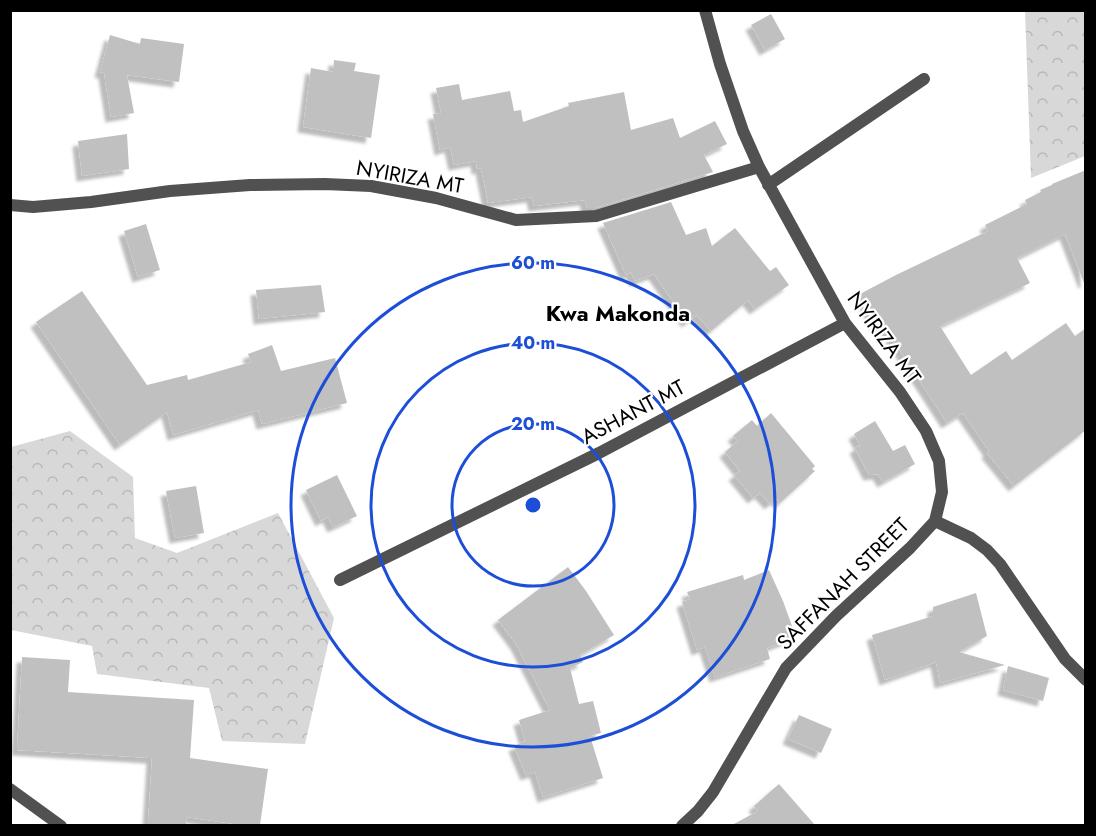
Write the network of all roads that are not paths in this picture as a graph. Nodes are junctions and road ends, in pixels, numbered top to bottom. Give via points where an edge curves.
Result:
1 (705, 10) edge
2 (924, 79) dead end
3 (759, 167) junction
4 (768, 185) junction
5 (10, 205) edge
6 (845, 323) junction
7 (935, 520) junction
8 (340, 580) dead end
9 (1086, 680) edge
10 (10, 789) edge
11 (61, 825) edge
12 (682, 825) edge

1 - 3 street, NYIRIZA MT via 743,131
2 - 4 street
3 - 4 street, NYIRIZA MT
3 - 5 street, NYIRIZA MT via 596,216 516,220 425,196 371,186 325,184 250,185 33,207
4 - 6 street, NYIRIZA MT
6 - 7 street, NYIRIZA MT via 926,431 939,461 942,492
6 - 8 street, ASHANT MT via 599,453
7 - 9 street via 987,550 1065,659
7 - 12 street, SAFFANAH STREET via 786,668 713,792
10 - 11 street

